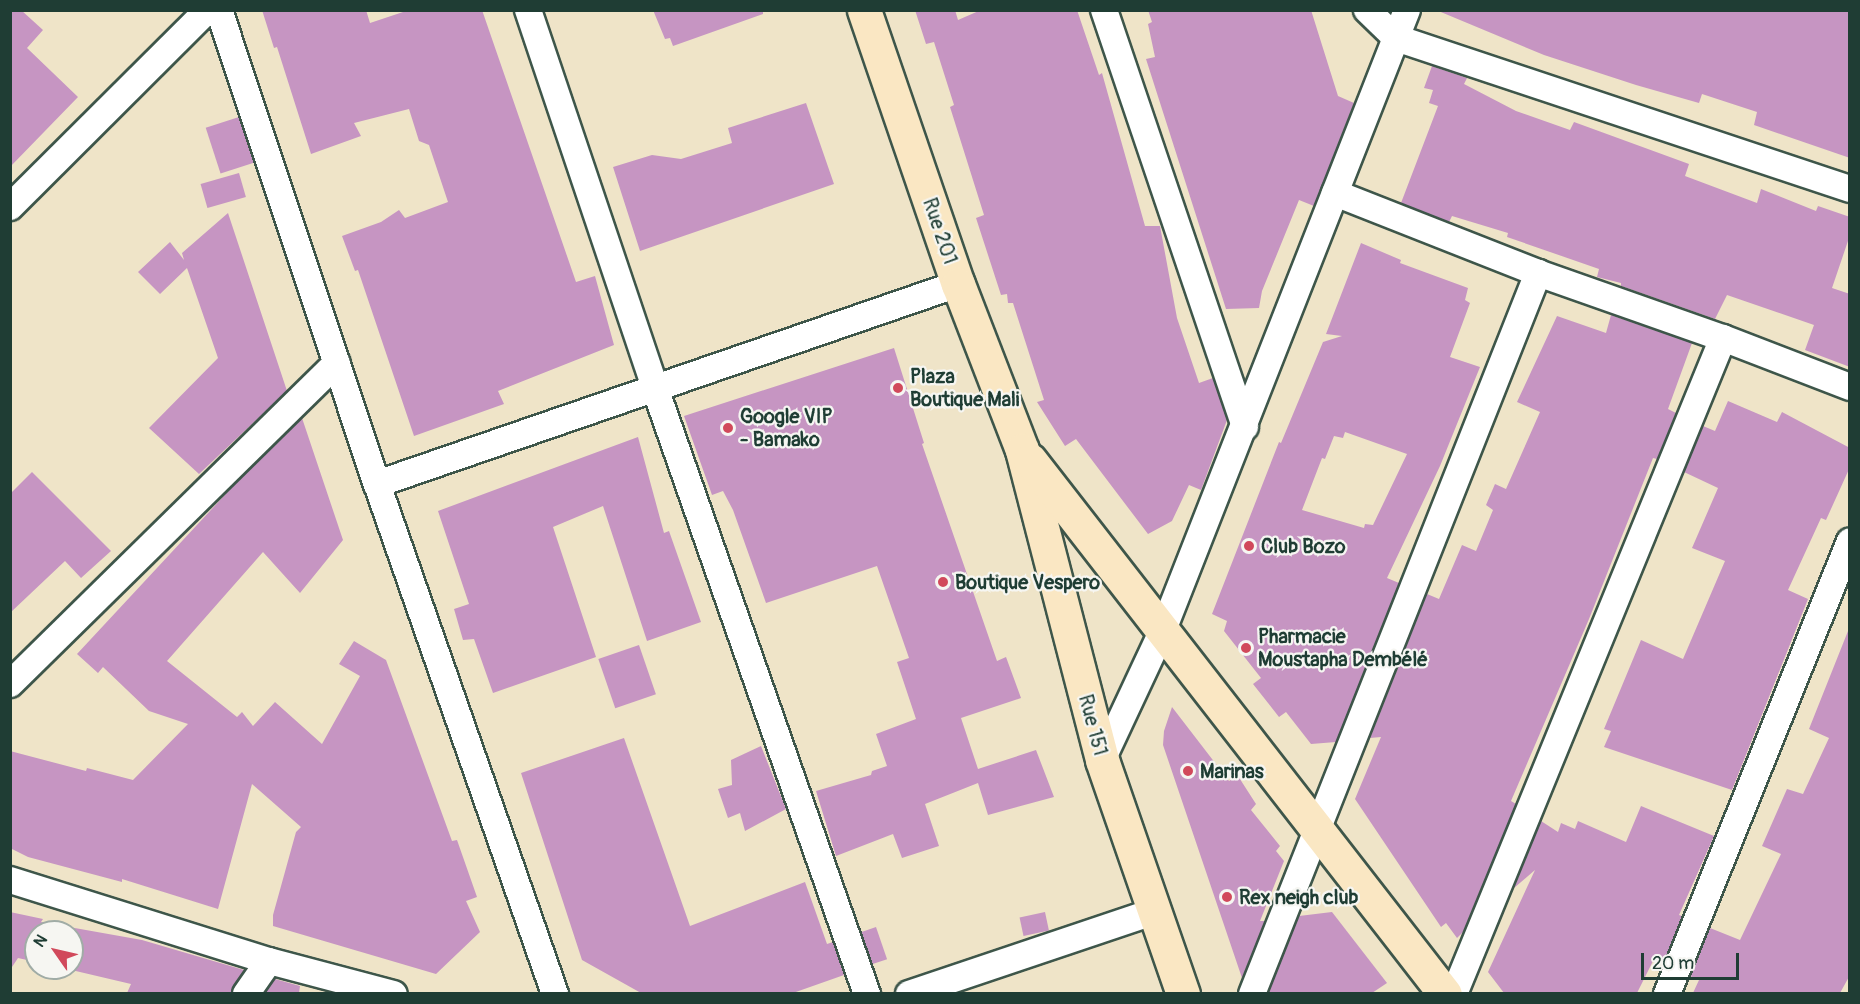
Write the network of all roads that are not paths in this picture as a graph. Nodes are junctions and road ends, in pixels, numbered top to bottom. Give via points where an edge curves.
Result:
1 (208, 10) edge
2 (219, 10) edge
3 (528, 10) edge
4 (864, 10) edge
5 (1104, 10) edge
6 (1367, 10) edge
7 (1407, 10) edge
8 (1396, 38) junction
9 (1850, 189) edge
10 (1335, 193) junction
11 (10, 207) edge
12 (1538, 273) junction
13 (957, 284) junction
14 (1723, 338) junction
15 (337, 363) junction
16 (1850, 387) edge
17 (655, 388) junction
18 (1245, 427) junction
19 (1023, 450) junction
20 (377, 484) junction
21 (1850, 542) edge
22 (1163, 630) junction
23 (10, 684) edge
24 (1102, 760) junction
25 (1316, 827) junction
26 (10, 880) edge
27 (1156, 911) junction
28 (268, 961) junction
29 (246, 993) edge
30 (394, 993) edge
31 (555, 993) edge
32 (867, 993) edge
33 (909, 993) edge
34 (1183, 993) edge
35 (1252, 993) edge
36 (1445, 993) edge
37 (1454, 993) edge
38 (1667, 993) edge

1 - 11 street
2 - 15 street
3 - 17 street
4 - 13 main road, Rue 201
5 - 18 street
6 - 8 street
7 - 8 street
8 - 9 street
8 - 10 street
10 - 12 street
10 - 18 street
12 - 14 street
12 - 25 street
13 - 17 street
13 - 19 main road, Rue 201
14 - 16 street
14 - 37 street
15 - 20 street
15 - 23 street
17 - 20 street
17 - 32 street
18 - 22 street
19 - 22 main road
19 - 24 main road, Rue 151
20 - 31 street
21 - 38 street
22 - 24 street
22 - 25 main road
24 - 27 main road, Rue 151
25 - 35 street
25 - 36 main road
26 - 28 street
27 - 33 street
27 - 34 main road, Rue 151
28 - 29 street
28 - 30 street

